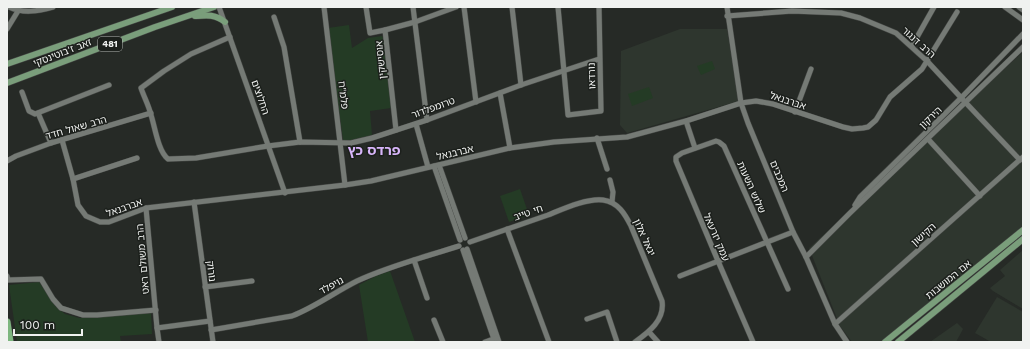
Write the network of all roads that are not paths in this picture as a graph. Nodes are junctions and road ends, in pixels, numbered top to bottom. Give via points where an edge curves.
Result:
1 (9, 7) edge
2 (53, 7) edge
3 (172, 7) edge
4 (214, 7) edge
5 (219, 7) edge
6 (324, 7) edge
7 (366, 7) edge
8 (413, 7) edge
9 (456, 7) edge
10 (464, 7) edge
11 (512, 7) edge
12 (558, 7) edge
13 (598, 7) edge
14 (727, 7) edge
15 (934, 7) edge
16 (1005, 7) edge
17 (1019, 7) edge
18 (18, 10) junction
19 (1023, 10) edge
20 (957, 12) dead end
21 (728, 16) junction
22 (184, 17) junction
23 (274, 17) dead end
24 (1023, 20) edge
25 (225, 22) junction
26 (415, 22) junction
27 (7, 29) edge
28 (386, 30) junction
29 (1023, 34) edge
30 (230, 37) junction
31 (912, 46) junction
32 (1023, 47) edge
33 (600, 59) junction
34 (928, 61) junction
35 (7, 64) edge
36 (811, 69) dead end
37 (564, 70) junction
38 (7, 83) edge
39 (521, 85) junction
40 (109, 86) dead end
41 (22, 92) dead end
42 (500, 93) junction
43 (961, 98) junction
44 (476, 102) junction
45 (966, 103) junction
46 (741, 104) junction
47 (795, 112) junction
48 (38, 113) junction
49 (151, 114) junction
50 (427, 120) junction
51 (686, 121) junction
52 (416, 124) junction
53 (396, 130) junction
54 (597, 138) junction
55 (928, 139) junction
56 (62, 140) junction
57 (300, 142) junction
58 (341, 142) junction
59 (51, 143) junction
60 (268, 146) junction
61 (510, 148) junction
62 (695, 148) junction
63 (137, 158) dead end
64 (1021, 158) edge
65 (7, 161) edge
66 (451, 162) junction
67 (437, 165) junction
68 (428, 167) junction
69 (606, 169) dead end
70 (444, 178) junction
71 (73, 179) junction
72 (610, 180) dead end
73 (345, 185) junction
74 (285, 193) junction
75 (980, 196) junction
76 (194, 202) junction
77 (612, 202) junction
78 (146, 208) junction
79 (850, 213) junction
80 (507, 229) junction
81 (1023, 230) edge
82 (793, 232) junction
83 (463, 239) junction
84 (1023, 239) edge
85 (470, 242) junction
86 (766, 242) junction
87 (458, 246) junction
88 (465, 249) junction
89 (806, 257) junction
90 (414, 260) junction
91 (718, 262) junction
92 (7, 276) edge
93 (680, 276) dead end
94 (252, 281) dead end
95 (205, 287) junction
96 (788, 290) dead end
97 (427, 298) dead end
98 (156, 310) junction
99 (587, 319) dead end
100 (434, 320) dead end
101 (210, 321) junction
102 (7, 322) edge
103 (835, 324) junction
104 (157, 328) junction
105 (211, 330) junction
106 (649, 332) junction
107 (496, 340) edge
108 (10, 342) edge
109 (159, 342) edge
110 (213, 342) edge
111 (443, 342) edge
112 (485, 342) edge
113 (549, 342) edge
114 (617, 342) edge
115 (635, 342) edge
116 (658, 342) edge
117 (753, 342) edge
118 (847, 342) edge
119 (885, 342) edge
120 (898, 342) edge

1 - 18 street
2 - 18 street via 24,12
3 - 35 main road, זאב ז'בוטינסקי / 481
4 - 22 main road, זאב ז'בוטינסקי / 481
5 - 25 street, החלוצים
6 - 58 street, פלמ"ח
7 - 28 street, אוסישקין via 370,33
8 - 26 street
9 - 26 street
10 - 44 street
11 - 39 street
12 - 37 street
13 - 33 street, נורדאו
14 - 21 street, המכבים
15 - 31 street
16 - 24 street
17 - 19 street
18 - 27 street
20 - 34 street, אברבנאל
21 - 31 street, הרב דנגור via 792,11 841,12 896,33
21 - 46 street, המכבים
22 - 25 main road via 212,16
22 - 38 main road, זאב ז'בוטינסקי / 481
23 - 57 street via 284,47
25 - 30 street, החלוצים
26 - 28 street
26 - 50 street
28 - 53 street, אוסישקין
29 - 43 street, הירקון
30 - 49 street via 191,54 141,88
30 - 60 street, החלוצים
31 - 34 street, הרב דנגור
32 - 45 street, הירקון
33 - 37 street, טרומפלדור
33 - 37 street, נורדאו via 601,111 568,115
34 - 43 street, הרב דנגור
34 - 47 street, אברבנאל via 890,97 876,120 868,126 858,129 843,127
36 - 47 street
37 - 39 street, טרומפלדור
39 - 42 street, טרומפלדור
40 - 48 street
41 - 48 street via 29,111
42 - 44 street, טרומפלדור
42 - 61 street
43 - 45 street, הרב דנגור
43 - 79 street, הירקון via 860,197
44 - 50 street, טרומפלדור
45 - 55 street, הירקון
45 - 64 street, הרב דנגור
46 - 47 street, אברבנאל via 761,101
46 - 51 street, אברבנאל
46 - 82 street, המכבים
48 - 59 street
49 - 56 street, הרב שאול חדד
49 - 60 street, טרומפלדור via 161,148 168,159 196,158
50 - 52 street, טרומפלדור
51 - 54 street, אברבנאל via 627,137
51 - 62 street
52 - 53 street, טרומפלדור
52 - 68 street
53 - 58 street, טרומפלדור via 351,143
54 - 61 street, אברבנאל
54 - 69 street
55 - 75 street
55 - 79 street, הירקון
56 - 59 street, הרב שאול חדד
56 - 71 street, אברבנאל
57 - 58 street, טרומפלדור
57 - 60 street, טרומפלדור
58 - 73 street, פלמ"ח
59 - 65 street, הרב שאול חדד
60 - 74 street, החלוצים
61 - 66 street, אברבנאל
62 - 86 street, שלוש השעות via 716,141 724,146
62 - 91 street, עמק יזרעאל via 676,156 676,161
63 - 71 street
64 - 75 street, הקישון
66 - 67 street, אברבנאל
66 - 70 street
67 - 68 street, אברבנאל
67 - 70 street
67 - 83 street
68 - 73 street, אברבנאל
70 - 83 street
71 - 78 street, אברבנאל via 78,205 92,220 109,222
72 - 77 street
73 - 74 street, אברבנאל
74 - 76 street, אברבנאל
75 - 103 street, הקישון
76 - 78 street, אברבנאל
76 - 95 street, נורוק
77 - 80 street, חי טייב via 593,200
77 - 106 street, יגאל אלון via 625,214 662,301 663,306 658,320
78 - 98 street, הרב משולם ראט
79 - 89 street, הירקון
80 - 85 street, חי טייב
80 - 113 street
81 - 119 main road, אם המושבות
82 - 86 street
82 - 89 street, המכבים
83 - 85 street
83 - 87 street
84 - 120 main road, אם המושבות
85 - 88 street
86 - 91 street
86 - 96 street, שלוש השעות
87 - 88 street
87 - 90 street, נויפלד
88 - 107 street
89 - 103 street, המכבים
90 - 97 street
90 - 105 street, נויפלד via 377,272 292,316
91 - 93 street
91 - 117 street, עמק יזרעאל
92 - 98 street via 8,280 41,279 52,299 61,308 83,315
94 - 95 street
95 - 101 street, נורוק
98 - 104 street, הרב משולם ראט
99 - 114 street via 608,312
100 - 111 street
101 - 104 street
101 - 105 street, נורוק
102 - 108 highway
103 - 118 street, המכבים
104 - 109 street, הרב משולם ראט
105 - 110 street, נורוק
106 - 115 street
106 - 116 street
107 - 112 street

